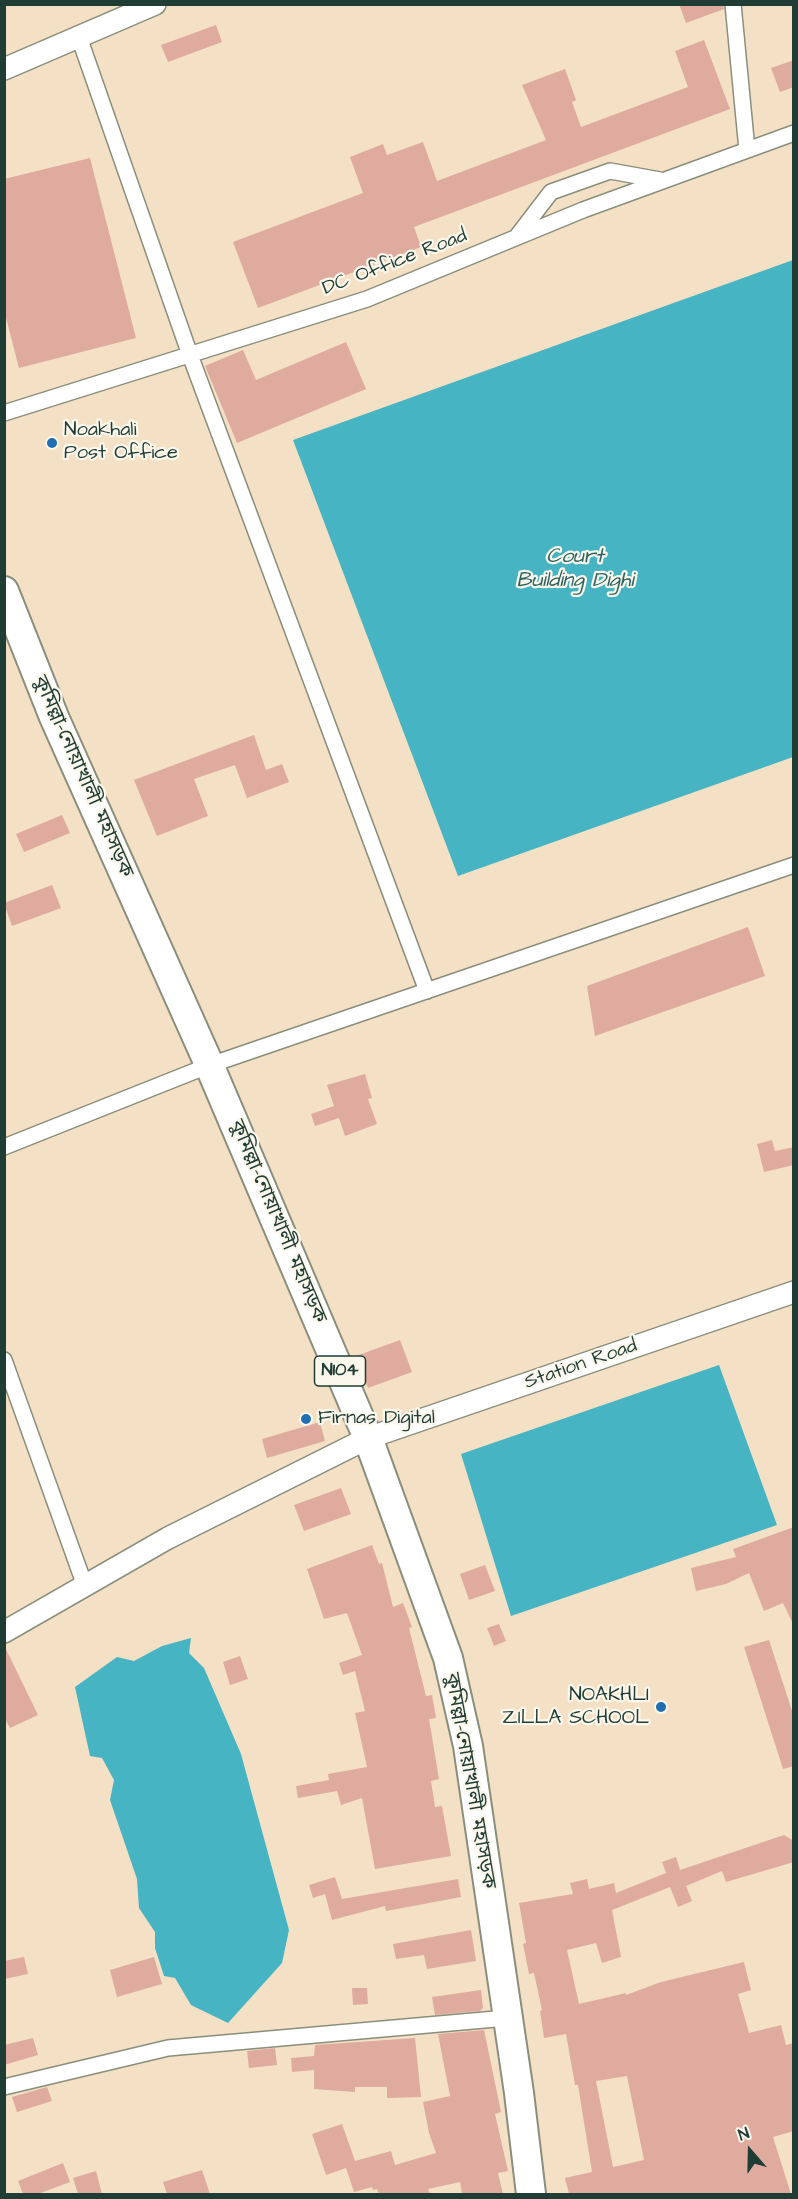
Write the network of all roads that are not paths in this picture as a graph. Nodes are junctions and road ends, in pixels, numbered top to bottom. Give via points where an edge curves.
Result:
1 (155, 4) edge
2 (733, 4) edge
3 (79, 37) junction
4 (4, 69) edge
5 (794, 133) edge
6 (747, 150) junction
7 (662, 181) junction
8 (516, 237) junction
9 (190, 355) junction
10 (4, 413) edge
11 (4, 591) edge
12 (794, 865) edge
13 (427, 991) junction
14 (210, 1065) junction
15 (4, 1147) edge
16 (794, 1292) edge
17 (4, 1360) edge
18 (368, 1438) junction
19 (85, 1586) junction
20 (4, 1632) edge
21 (507, 2018) junction
22 (4, 2087) edge
23 (531, 2194) edge

1 - 3 street
2 - 6 street
3 - 4 street
3 - 9 street
5 - 6 street, DC Office Road
6 - 7 street, DC Office Road
7 - 8 street, DC Office Road
7 - 8 street via 610,171 551,192
8 - 9 street, DC Office Road via 367,299
9 - 10 street, DC Office Road
9 - 13 street
11 - 14 highway, কুমিল্লা–নোয়াখালী মহাসড়ক / N104 via 54,717
12 - 13 street
13 - 14 street
14 - 15 street
14 - 18 highway, কুমিল্লা–নোয়াখালী মহাসড়ক / N104
16 - 18 street, Station Road
17 - 19 street
18 - 19 street, Station Road via 168,1538
18 - 21 highway, কুমিল্লা–নোয়াখালী মহাসড়ক / N104 via 448,1658 468,1746
19 - 20 street, Station Road
21 - 22 street via 168,2048
21 - 23 highway, কুমিল্লা–নোয়াখালী মহাসড়ক / N104

